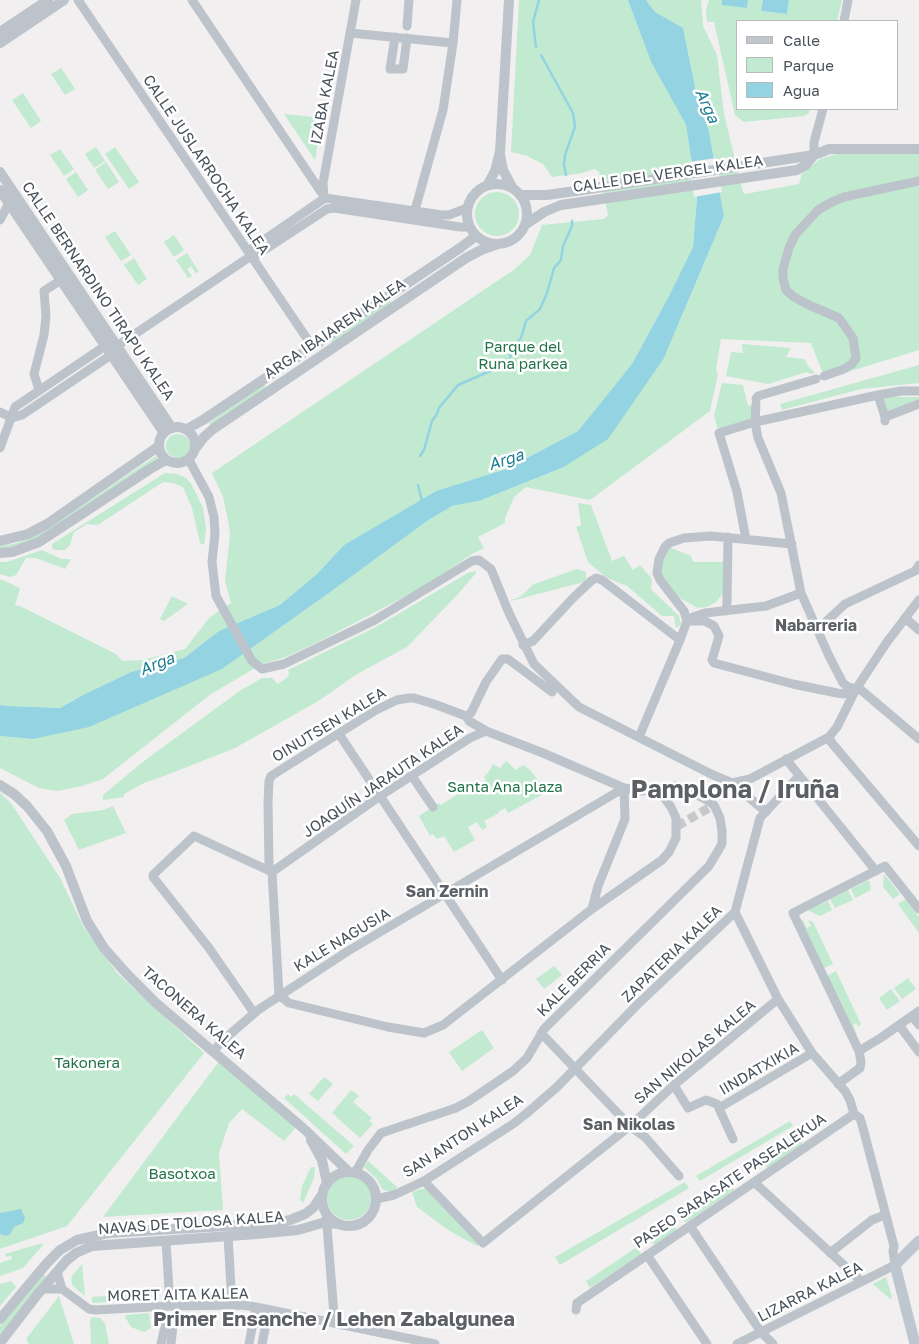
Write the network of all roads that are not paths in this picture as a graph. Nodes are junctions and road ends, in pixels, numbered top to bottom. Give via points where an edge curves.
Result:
1 (48, 0) edge
2 (64, 0) edge
3 (78, 0) edge
4 (192, 0) edge
5 (356, 0) edge
6 (409, 0) edge
7 (456, 0) edge
8 (509, 0) edge
9 (848, 0) edge
10 (844, 20) edge
11 (406, 26) dead end
12 (0, 32) edge
13 (350, 34) junction
14 (395, 37) junction
15 (407, 38) junction
16 (453, 42) junction
17 (0, 43) edge
18 (823, 110) edge
19 (919, 149) edge
20 (500, 152) junction
21 (814, 155) junction
22 (0, 172) edge
23 (919, 181) edge
24 (488, 184) junction
25 (512, 187) junction
26 (0, 190) edge
27 (521, 195) junction
28 (325, 198) junction
29 (9, 203) junction
30 (466, 208) junction
31 (415, 210) junction
32 (0, 220) edge
33 (526, 224) junction
34 (472, 231) junction
35 (498, 244) junction
36 (250, 255) junction
37 (61, 280) junction
38 (312, 346) junction
39 (111, 349) junction
40 (39, 390) junction
41 (919, 392) edge
42 (878, 395) junction
43 (919, 404) edge
44 (0, 412) edge
45 (12, 418) junction
46 (755, 422) junction
47 (168, 430) junction
48 (187, 430) junction
49 (159, 446) junction
50 (0, 448) edge
51 (195, 449) junction
52 (166, 460) junction
53 (189, 460) junction
54 (728, 537) junction
55 (746, 539) junction
56 (0, 541) edge
57 (792, 544) junction
58 (0, 553) edge
59 (918, 571) edge
60 (801, 593) junction
61 (919, 600) edge
62 (726, 611) junction
63 (905, 618) junction
64 (688, 621) junction
65 (818, 630) junction
66 (919, 630) edge
67 (680, 640) junction
68 (524, 645) junction
69 (856, 689) junction
70 (552, 692) dead end
71 (466, 716) junction
72 (486, 731) junction
73 (339, 734) junction
74 (639, 737) junction
75 (829, 737) junction
76 (919, 739) edge
77 (786, 759) junction
78 (412, 776) junction
79 (799, 776) junction
80 (732, 783) junction
81 (0, 785) edge
82 (624, 788) junction
83 (658, 789) junction
84 (380, 796) junction
85 (714, 805) joint
86 (433, 807) dead end
87 (763, 815) junction
88 (919, 846) edge
89 (876, 871) junction
90 (272, 872) junction
91 (446, 894) junction
92 (592, 909) junction
93 (919, 909) edge
94 (735, 912) junction
95 (502, 980) junction
96 (279, 995) junction
97 (778, 999) junction
98 (254, 1013) junction
99 (916, 1013) edge
100 (623, 1020) joint
101 (899, 1025) junction
102 (919, 1025) edge
103 (541, 1033) junction
104 (214, 1051) junction
105 (859, 1051) junction
106 (919, 1052) edge
107 (812, 1054) junction
108 (574, 1070) junction
109 (676, 1084) junction
110 (838, 1084) junction
111 (720, 1108) junction
112 (854, 1114) junction
113 (630, 1126) junction
114 (303, 1128) junction
115 (734, 1139) dead end
116 (352, 1172) junction
117 (680, 1176) dead end
118 (424, 1181) junction
119 (754, 1182) junction
120 (327, 1183) junction
121 (322, 1196) junction
122 (376, 1199) junction
123 (882, 1216) dead end
124 (326, 1218) junction
125 (690, 1226) junction
126 (228, 1236) junction
127 (166, 1241) junction
128 (919, 1241) edge
129 (830, 1253) junction
130 (647, 1255) junction
131 (47, 1263) junction
132 (895, 1265) junction
133 (57, 1272) junction
134 (860, 1281) junction
135 (42, 1289) junction
136 (62, 1289) junction
137 (232, 1305) junction
138 (170, 1306) junction
139 (256, 1307) junction
140 (269, 1310) junction
141 (576, 1310) dead end
142 (0, 1319) edge
143 (254, 1322) junction
144 (266, 1324) junction
145 (341, 1325) junction
146 (760, 1332) junction
147 (0, 1343) edge
148 (162, 1344) edge
149 (171, 1344) edge
150 (250, 1344) edge
151 (262, 1344) edge
152 (435, 1344) edge
153 (707, 1344) edge
154 (737, 1344) edge
155 (773, 1344) edge
156 (915, 1344) edge

1 - 12 street
2 - 17 street
3 - 36 street, CALLE JUSLARROCHA KALEA
4 - 28 street
5 - 13 street, IZABA KALEA
6 - 11 street
7 - 16 street
8 - 20 street
9 - 10 street
13 - 14 street
13 - 28 street, IZABA KALEA via 322,183
14 - 15 street
14 - 15 street via 390,69 403,69
15 - 16 street
16 - 31 street via 443,110
18 - 21 street
19 - 21 street, CALLE DEL VERGEL KALEA via 843,148
20 - 24 street
20 - 25 street via 503,170
21 - 27 street, CALLE DEL VERGEL KALEA via 583,190
21 - 33 street, CALLE DEL VERGEL KALEA via 797,170 561,206
22 - 39 street, CALLE BERNARDINO TIRAPU KALEA
23 - 46 street via 832,202 818,210 795,235 783,269 786,290 809,305 839,318 853,338 856,358 852,364 824,376 758,396
24 - 25 street
24 - 30 street via 474,193
25 - 27 street
26 - 29 street, CALLE BERNARDINO TIRAPU KALEA
27 - 33 street via 527,207
28 - 31 street
28 - 36 street
29 - 32 street
29 - 37 street, CALLE BERNARDINO TIRAPU KALEA
30 - 31 street via 449,215
30 - 34 street via 466,218
33 - 35 street via 515,238
34 - 35 street via 482,240
34 - 36 street via 334,208 327,209
34 - 38 street, ARGA IBAIAREN KALEA via 460,248
35 - 51 street, ARGA IBAIAREN KALEA via 466,258 213,429
36 - 38 street, CALLE JUSLARROCHA KALEA
36 - 39 street
37 - 39 street, CALLE BERNARDINO TIRAPU KALEA
37 - 40 street via 44,291 44,335 34,374
38 - 48 street, ARGA IBAIAREN KALEA
39 - 40 street
39 - 45 street via 26,412
39 - 47 street, CALLE BERNARDINO TIRAPU KALEA
40 - 45 street via 15,406
41 - 42 street
42 - 43 street via 885,420
42 - 46 street
44 - 45 street
45 - 50 street
46 - 55 street via 719,433 738,492
46 - 57 street via 758,438 782,493
47 - 48 street
47 - 49 street
48 - 51 street via 194,438
49 - 52 street
49 - 56 street via 47,524 28,534
51 - 53 street
52 - 53 street via 178,464
52 - 58 street via 39,542
53 - 68 street via 209,497 214,517 212,562 216,596 254,663 262,669 284,664 375,620 472,561 479,560 491,569
54 - 55 street
54 - 62 street
54 - 64 street via 697,536 677,540 669,543 662,552 657,573
55 - 57 street
57 - 60 street
59 - 65 street via 845,604
60 - 62 street via 766,606
60 - 65 street
61 - 63 street
62 - 64 street via 705,613
63 - 66 street
63 - 69 street
64 - 67 street
64 - 69 street via 710,622 718,632 714,663 837,694
65 - 69 street via 843,683
67 - 68 street via 596,578 533,641
67 - 74 street
68 - 74 street via 534,664 579,707
69 - 75 street
69 - 76 street
70 - 71 street via 508,659 502,659
71 - 72 street, OINUTSEN KALEA
71 - 73 street, OINUTSEN KALEA via 409,698 376,710
72 - 78 street, JOAQUÍN JARAUTA KALEA
72 - 82 street, JOAQUÍN JARAUTA KALEA
73 - 84 street
73 - 90 street, OINUTSEN KALEA via 271,776 268,803 269,864
74 - 80 street
75 - 77 street
75 - 88 street
77 - 79 street
77 - 80 street via 750,779
78 - 84 street, JOAQUÍN JARAUTA KALEA
78 - 86 street
79 - 87 street
79 - 89 street
80 - 87 street
81 - 104 street, TACONERA KALEA via 27,806 48,830 87,921 104,948 156,1003
82 - 83 street, JOAQUÍN JARAUTA KALEA
82 - 91 street, KALE NAGUSIA
82 - 92 street via 625,819
83 - 85 street, JOAQUÍN JARAUTA KALEA via 681,787
83 - 92 street via 676,818 673,848 662,860
84 - 90 street, JOAQUÍN JARAUTA KALEA
84 - 91 street
85 - 103 street, KALE BERRIA via 720,818 722,844 710,866
87 - 94 street, ZAPATERIA KALEA
89 - 93 street via 885,866
89 - 105 street via 793,913
90 - 96 street
90 - 98 street via 194,836 153,875 153,880 209,948
91 - 95 street
91 - 96 street, KALE NAGUSIA
92 - 95 street
94 - 97 street
94 - 100 street, ZAPATERIA KALEA
95 - 96 street via 443,1024 424,1033 320,1012 289,1003
96 - 98 street, KALE NAGUSIA
97 - 107 street
97 - 109 street, SAN NIKOLAS KALEA
98 - 104 street, KALE NAGUSIA
99 - 101 street
99 - 102 street
100 - 108 street, SAN ANTON KALEA
101 - 105 street
101 - 106 street
103 - 108 street
103 - 116 street, KALE BERRIA via 527,1058 513,1071 456,1108 382,1133
104 - 114 street, TACONERA KALEA
105 - 110 street via 860,1068
107 - 110 street
107 - 111 street, IINDATXIKIA
108 - 113 street
108 - 118 street, SAN ANTON KALEA via 513,1124
109 - 111 street via 688,1108 706,1100
109 - 113 street, SAN NIKOLAS KALEA
110 - 112 street via 850,1100
111 - 115 street
112 - 119 street, PASEO SARASATE PASEALEKUA
112 - 132 street via 860,1118 864,1128 894,1246
113 - 117 street
113 - 118 street, SAN NIKOLAS KALEA via 483,1243
114 - 116 street, TACONERA KALEA
114 - 120 street, TACONERA KALEA via 322,1160
116 - 120 street via 340,1173
116 - 122 street via 370,1182
118 - 122 street, SAN ANTON KALEA via 394,1195
119 - 125 street, PASEO SARASATE PASEALEKUA
119 - 129 street
120 - 121 street
121 - 124 street
121 - 131 street, NAVAS DE TOLOSA KALEA via 305,1214 290,1220 108,1233 77,1240
122 - 124 street via 365,1220 358,1224 349,1226
123 - 129 street via 872,1220
124 - 126 street, NAVAS DE TOLOSA KALEA via 298,1230
124 - 145 street via 334,1315
125 - 130 street, PASEO SARASATE PASEALEKUA
125 - 146 street
126 - 127 street, NAVAS DE TOLOSA KALEA
126 - 137 street
127 - 133 street, NAVAS DE TOLOSA KALEA via 92,1246 76,1253
127 - 138 street
128 - 132 main road
129 - 134 street
130 - 141 street, PASEO SARASATE PASEALEKUA via 577,1303
130 - 153 street
131 - 133 street
131 - 142 street
132 - 134 street, LIZARRA KALEA
132 - 156 main road
133 - 135 street
133 - 136 street
134 - 146 street, LIZARRA KALEA
135 - 136 street
135 - 147 street
136 - 138 street, MORET AITA KALEA via 95,1310
137 - 138 street, MORET AITA KALEA
137 - 139 street, MORET AITA KALEA
139 - 140 street, MORET AITA KALEA
139 - 143 street
140 - 144 street
140 - 145 street, MORET AITA KALEA
143 - 144 street
143 - 150 street
144 - 151 street
145 - 152 street, MORET AITA KALEA
146 - 154 street, LIZARRA KALEA
146 - 155 street
148 - 149 street via 169,1326

